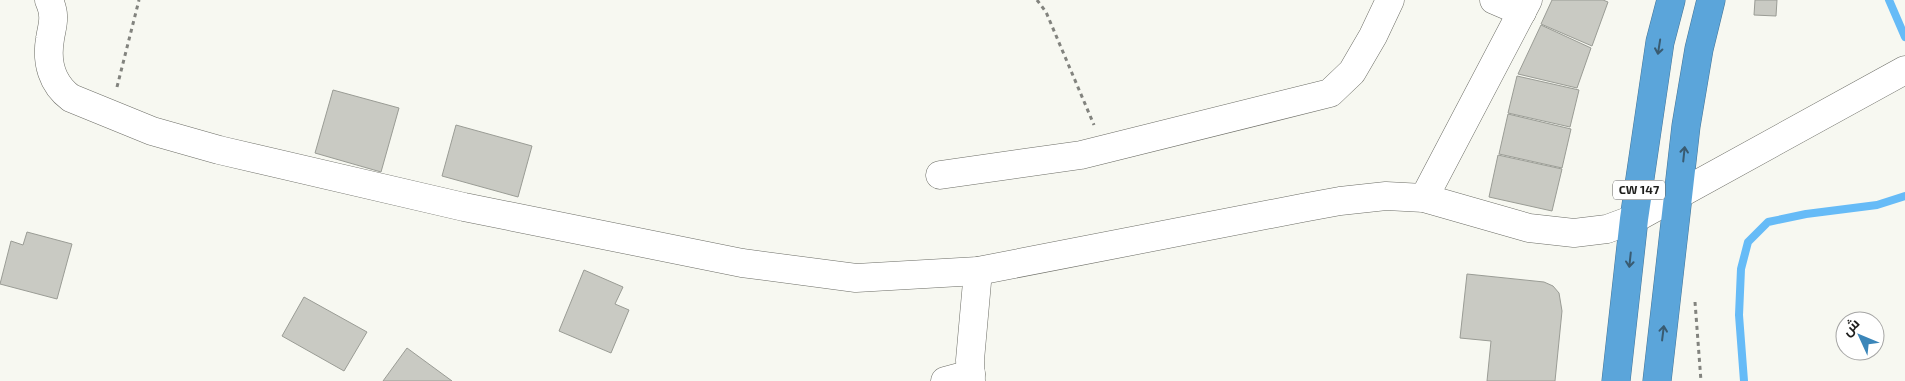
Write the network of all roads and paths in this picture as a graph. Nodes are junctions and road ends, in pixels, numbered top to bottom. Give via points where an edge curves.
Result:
1 (49, 0) edge
2 (139, 0) edge
3 (1037, 0) edge
4 (1390, 0) edge
5 (1494, 0) edge
6 (1671, 0) edge
7 (1711, 0) edge
8 (1525, 6) edge
9 (1897, 74) edge
10 (110, 115) junction
11 (1103, 149) junction
12 (940, 175) dead end
13 (1680, 193) junction
14 (1424, 198) junction
15 (1634, 219) junction
16 (978, 271) junction
17 (971, 378) edge
18 (945, 381) edge
19 (1616, 381) edge
20 (1657, 381) edge

1 - 10 street via 54,17 48,51 57,85 72,98
2 - 10 path
3 - 11 path via 1046,12
4 - 11 street via 1352,72 1330,93
5 - 8 street
6 -> 15 highway, CW 147 via 1660,42
13 -> 7 highway, CW 147 via 1686,126
8 - 14 street
9 - 13 street
10 - 16 street via 219,150 464,206 742,263 856,278
11 - 12 street
13 - 15 street
20 -> 13 highway, CW 147
14 - 15 street via 1529,228 1574,233 1607,229
14 - 16 street via 1386,196 1340,201
15 -> 19 highway, CW 147
16 - 17 street
17 - 18 street

